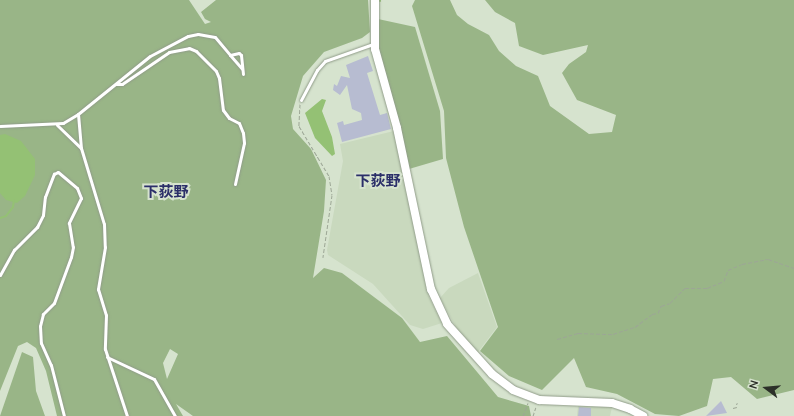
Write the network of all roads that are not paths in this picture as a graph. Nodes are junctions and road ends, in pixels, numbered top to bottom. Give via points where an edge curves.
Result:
1 (375, 0) edge
2 (375, 44) junction
3 (230, 55) junction
4 (116, 84) junction
5 (301, 100) road end
6 (78, 114) junction
7 (57, 125) junction
8 (0, 126) edge
9 (81, 148) junction
10 (235, 184) dead end
11 (0, 275) edge
12 (107, 358) junction
13 (64, 416) edge
14 (127, 416) edge
15 (175, 416) edge
16 (643, 416) edge

1 - 2 street
2 - 5 lane via 325,61 317,70
2 - 16 street via 391,101 432,289 438,306 453,332 492,374 513,390 539,400 612,403
3 - 3 lane via 239,53 243,73
3 - 4 lane via 212,35 188,36 150,56
4 - 6 lane via 98,95
4 - 10 lane via 122,84 169,52 189,48 196,51 216,71 223,110 229,118 240,123 243,133 244,143
6 - 7 lane
6 - 9 lane
7 - 8 lane
7 - 9 lane
9 - 12 lane via 104,224 105,247 98,289 106,316
11 - 13 lane via 14,250 37,227 43,215 45,197 54,174 58,172 77,188 81,198 69,223 73,247 71,257 54,303 43,314 40,326 41,344 51,365
12 - 14 lane
12 - 15 lane via 154,379

